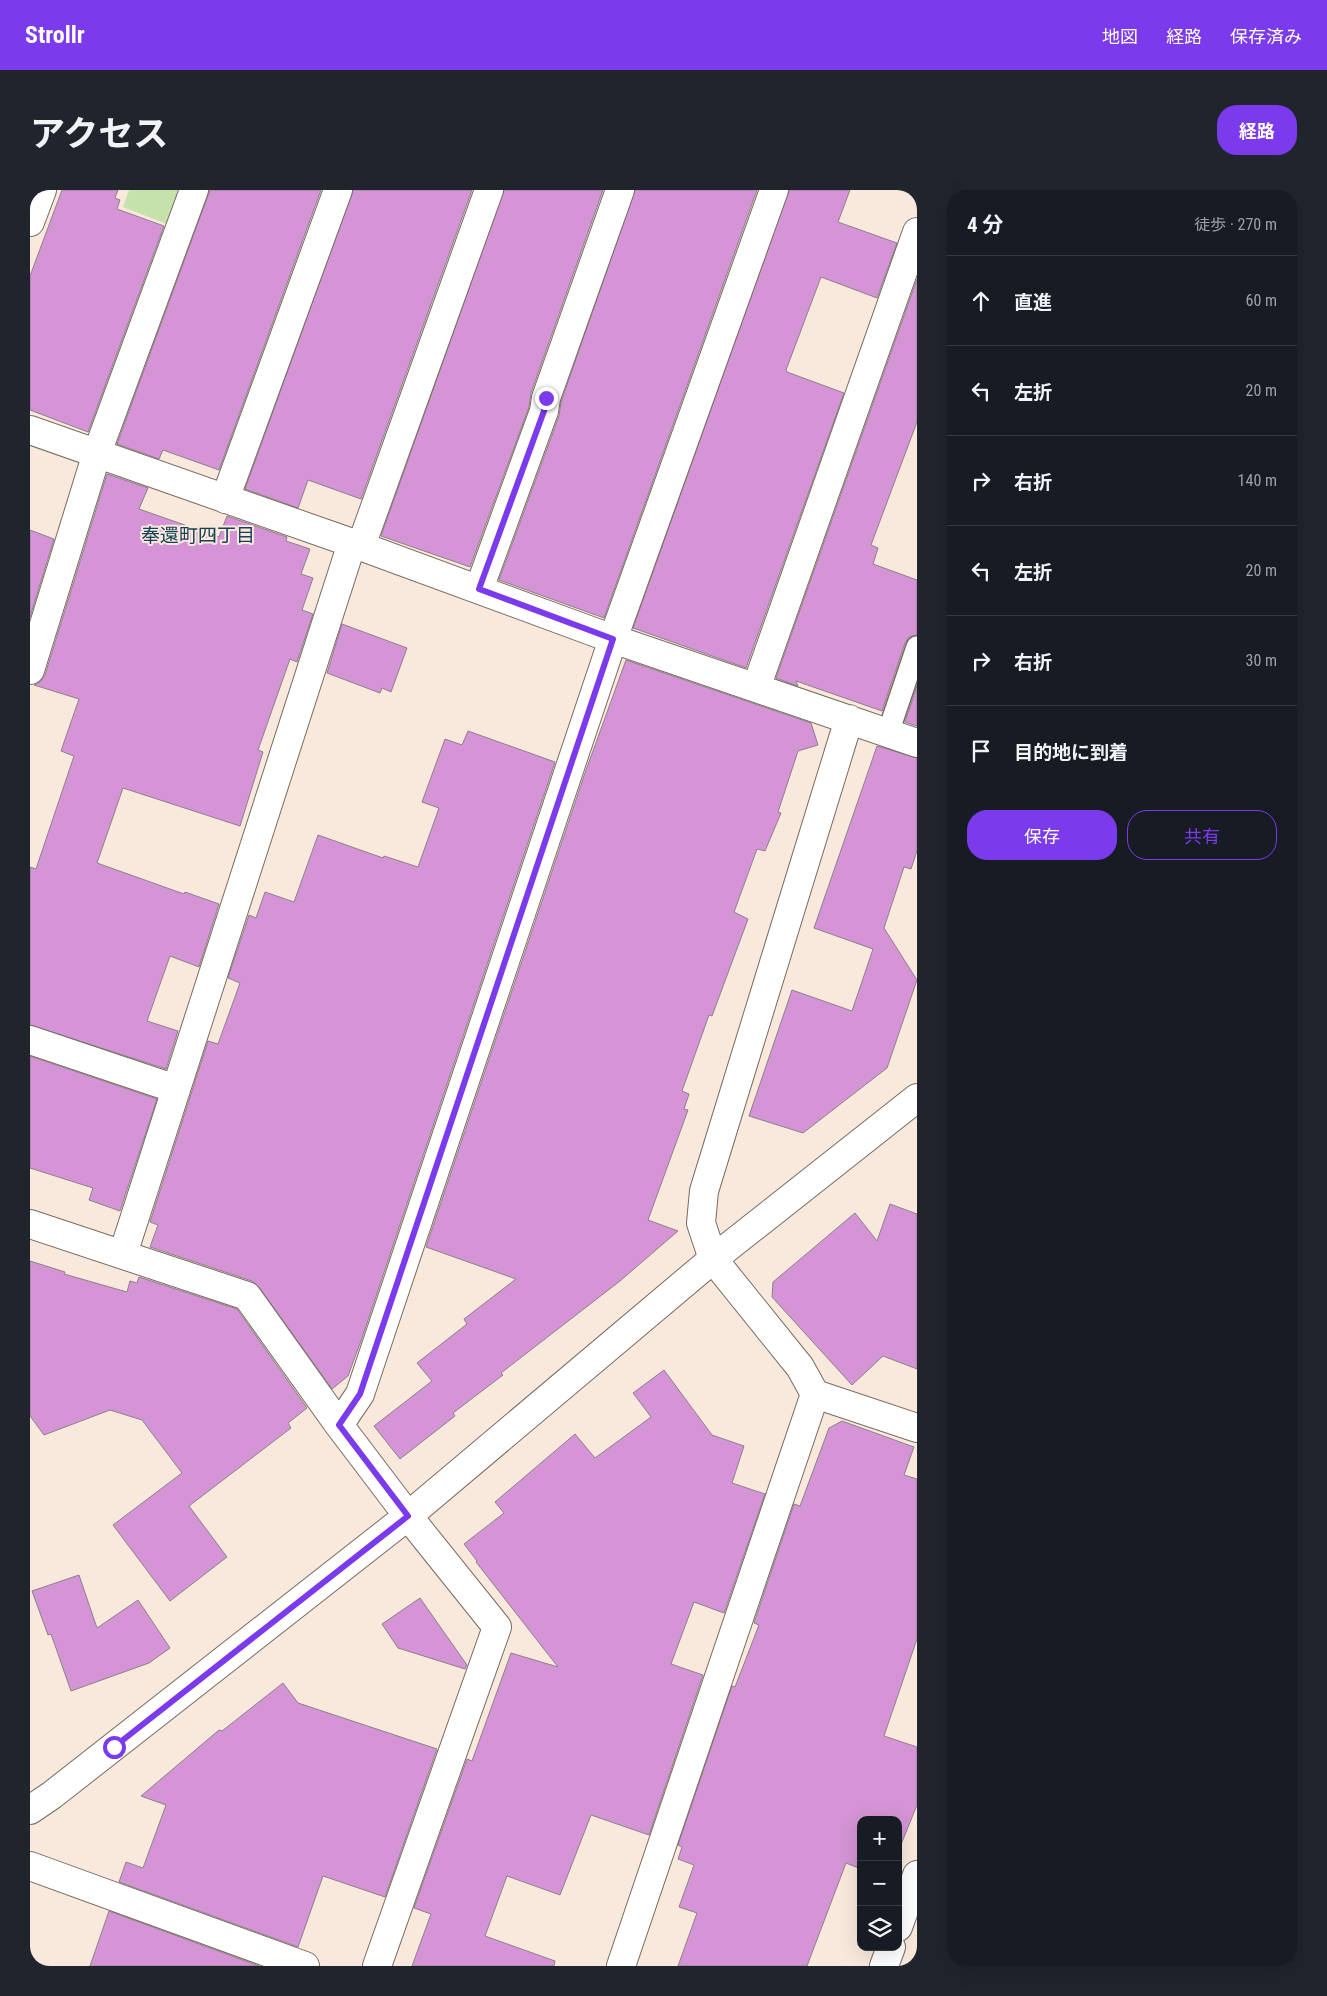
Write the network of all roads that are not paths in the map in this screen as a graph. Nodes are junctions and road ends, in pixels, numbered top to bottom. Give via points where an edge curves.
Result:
1 (42, 190) edge
2 (194, 190) edge
3 (338, 190) edge
4 (489, 190) edge
5 (620, 190) edge
6 (774, 190) edge
7 (30, 222) edge
8 (917, 232) edge
9 (30, 430) edge
10 (97, 453) junction
11 (225, 499) junction
12 (357, 545) junction
13 (479, 589) junction
14 (613, 639) junction
15 (917, 647) edge
16 (30, 670) edge
17 (756, 688) junction
18 (849, 719) junction
19 (888, 732) junction
20 (917, 743) edge
21 (30, 1040) edge
22 (176, 1089) junction
23 (917, 1098) edge
24 (30, 1224) edge
25 (123, 1254) junction
26 (713, 1259) junction
27 (815, 1394) junction
28 (339, 1425) junction
29 (917, 1428) edge
30 (408, 1516) junction
31 (30, 1810) edge
32 (30, 1866) edge
33 (917, 1875) edge
34 (902, 1916) edge
35 (890, 1951) edge
36 (305, 1966) edge
37 (376, 1966) edge
38 (621, 1966) edge
39 (884, 1966) edge

1 - 7 street
2 - 10 street
3 - 11 street
4 - 12 street
5 - 13 street
6 - 14 street
8 - 17 street
9 - 10 street
10 - 11 street
10 - 16 street
11 - 12 street
12 - 13 street
12 - 22 street
13 - 14 street
14 - 17 street
14 - 28 street via 360,1394
15 - 19 lane
17 - 18 street
18 - 19 street
18 - 26 street via 704,1191 701,1223
19 - 20 street
21 - 22 street
22 - 25 street
23 - 26 street
24 - 25 street
25 - 28 street via 247,1296
26 - 27 street via 800,1367
26 - 30 street
27 - 29 street
27 - 38 street
28 - 30 street
30 - 31 street
30 - 37 street via 496,1627
32 - 36 street
33 - 34 street
35 - 39 street

